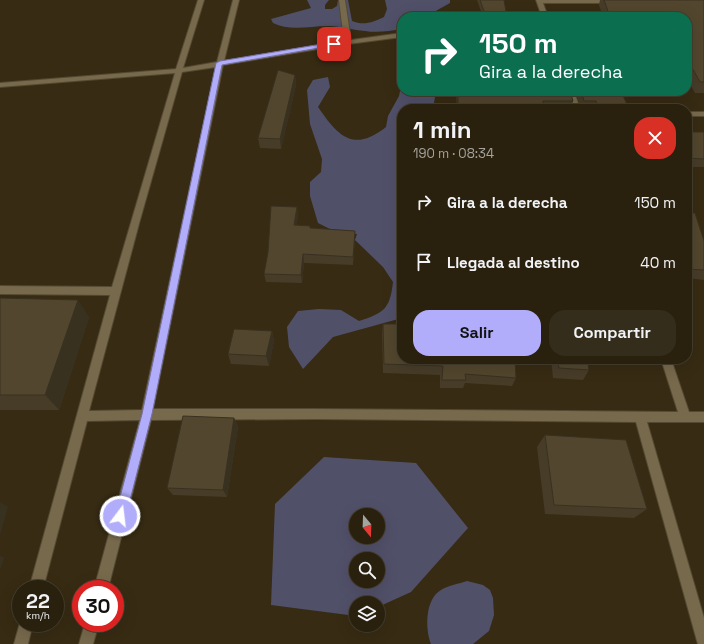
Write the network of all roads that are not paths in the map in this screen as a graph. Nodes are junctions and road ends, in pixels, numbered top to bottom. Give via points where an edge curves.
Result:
1 (201, 0) edge
2 (236, 0) edge
3 (342, 0) edge
4 (539, 0) edge
5 (618, 1) edge
6 (543, 12) edge
7 (397, 37) edge
8 (348, 42) junction
9 (220, 63) junction
10 (178, 71) junction
11 (0, 85) edge
12 (692, 114) edge
13 (704, 114) edge
14 (0, 290) edge
15 (115, 291) junction
16 (668, 364) edge
17 (147, 414) junction
18 (84, 416) junction
19 (640, 417) junction
20 (704, 417) edge
21 (686, 418) junction
22 (38, 580) edge
23 (103, 580) edge
24 (24, 632) edge
25 (89, 632) edge
26 (704, 640) edge
27 (21, 644) edge
28 (86, 644) edge

1 - 10 street
2 - 9 street
3 - 8 street
4 - 5 street
4 - 6 street
7 - 8 street
8 - 9 street
9 - 10 street
9 - 17 street
10 - 11 street
10 - 15 street
12 - 13 street
14 - 15 street
15 - 18 street
16 - 21 street
17 - 18 street
17 - 19 street
17 - 23 street
18 - 22 street
19 - 21 street
19 - 26 street
20 - 21 street
24 - 27 street
25 - 28 street

